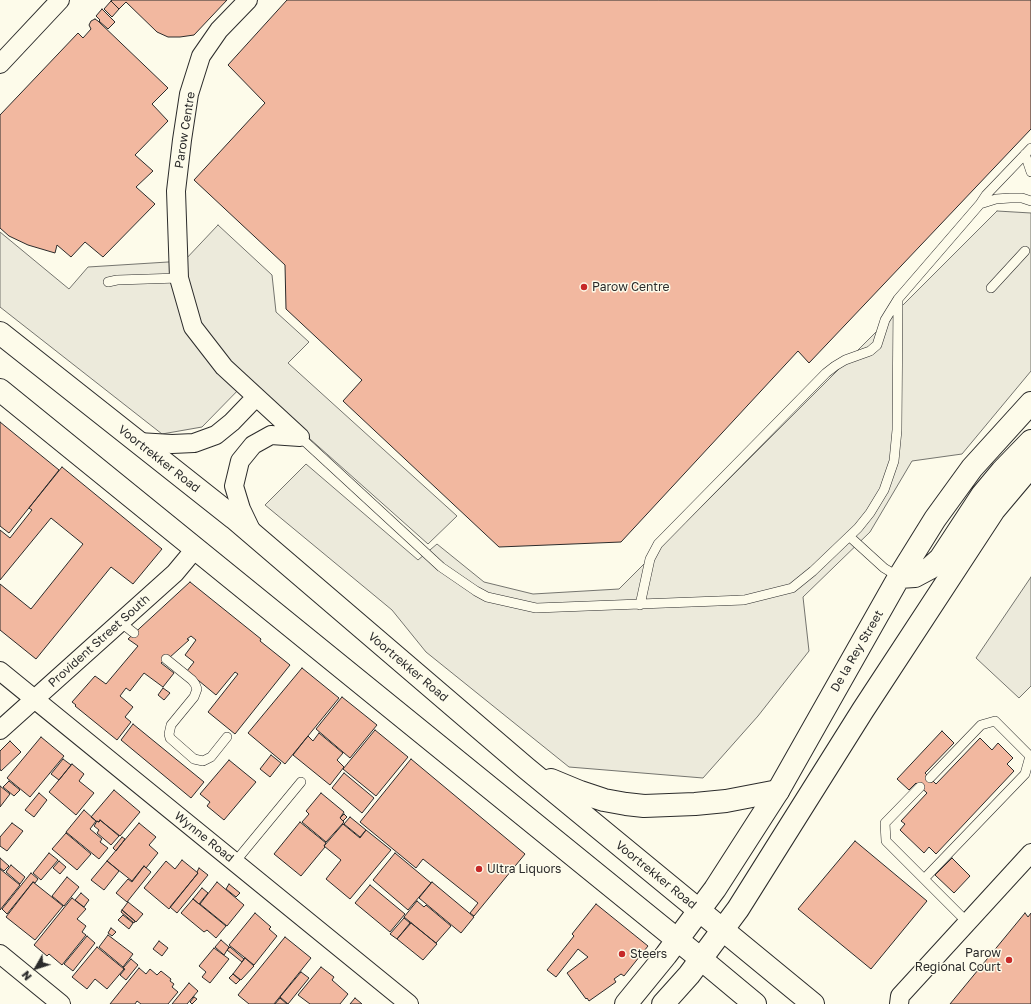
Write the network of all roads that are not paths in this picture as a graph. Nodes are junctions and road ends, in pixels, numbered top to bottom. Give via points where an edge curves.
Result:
1 (60, 0) edge
2 (248, 0) edge
3 (0, 64) edge
4 (1028, 151) edge
5 (1031, 172) edge
6 (1031, 201) edge
7 (980, 204) junction
8 (1025, 251) dead end
9 (179, 278) junction
10 (108, 282) dead end
11 (991, 288) dead end
12 (898, 299) junction
13 (0, 333) edge
14 (234, 376) junction
15 (0, 390) edge
16 (256, 397) junction
17 (1031, 403) edge
18 (232, 422) junction
19 (300, 437) junction
20 (1031, 441) edge
21 (138, 442) junction
22 (1031, 466) edge
23 (255, 536) junction
24 (850, 537) junction
25 (195, 549) junction
26 (899, 577) junction
27 (640, 605) junction
28 (120, 622) junction
29 (134, 634) dead end
30 (166, 659) dead end
31 (0, 671) edge
32 (34, 699) junction
33 (0, 730) edge
34 (227, 737) dead end
35 (526, 768) junction
36 (930, 778) dead end
37 (301, 782) dead end
38 (920, 787) dead end
39 (778, 791) junction
40 (1031, 852) edge
41 (235, 862) junction
42 (924, 879) junction
43 (699, 910) junction
44 (967, 922) junction
45 (723, 930) junction
46 (678, 940) junction
47 (0, 954) edge
48 (701, 959) junction
49 (61, 1004) edge
50 (409, 1004) edge
51 (626, 1004) edge
52 (663, 1004) edge
53 (755, 1004) edge
54 (813, 1004) edge
55 (899, 1004) edge

1 - 3 street
2 - 9 street, Parow Centre via 219,30 201,56 189,94 176,191
4 - 5 lane
4 - 7 lane
6 - 7 lane via 1010,198
7 - 12 lane
8 - 11 lane
9 - 10 lane
9 - 14 street, Parow Centre via 193,327
12 - 24 lane via 897,430 894,461 884,490 870,513
12 - 27 lane via 885,320 880,340 874,348 835,366 826,373 658,544 650,558
13 - 21 main road, Voortrekker Road
14 - 16 street, Parow Centre
14 - 18 street via 236,400
15 - 25 main road
16 - 18 street
16 - 19 street, Parow Centre
17 - 26 main road, De la Rey Street via 972,468 935,519
18 - 21 street via 216,435 194,443
19 - 23 street via 271,435 253,445 240,461 234,486 241,509
19 - 27 lane via 441,567 487,597 536,608
20 - 26 main road via 982,495 940,559 915,576
21 - 23 main road, Voortrekker Road
22 - 45 main road via 994,510
23 - 35 main road, Voortrekker Road
24 - 26 lane via 884,568
24 - 27 lane via 792,588 744,600
25 - 28 street, Provident Street South via 175,573
25 - 46 main road
26 - 39 main road, De la Rey Street
28 - 29 lane
28 - 32 street, Provident Street South
30 - 34 lane via 192,680 197,689 194,697 171,725 170,738 194,759 203,761 211,757
31 - 32 street, Wynne Road
32 - 33 street, Provident Street South
32 - 41 street, Wynne Road
35 - 39 main road via 580,792 635,806 726,801
35 - 43 main road, Voortrekker Road
36 - 42 lane via 981,724 995,721 1030,756 1025,774
37 - 41 lane
38 - 42 lane via 885,823 886,841
39 - 43 main road, De la Rey Street
40 - 44 street
41 - 50 street, Wynne Road
42 - 44 lane
43 - 45 main road, Voortrekker Road
43 - 46 main road, De la Rey Street
44 - 55 street via 900,996
45 - 48 main road
45 - 54 main road, Voortrekker Road
46 - 48 main road
46 - 51 main road, De la Rey Street
47 - 49 street
48 - 52 main road
48 - 53 main road

